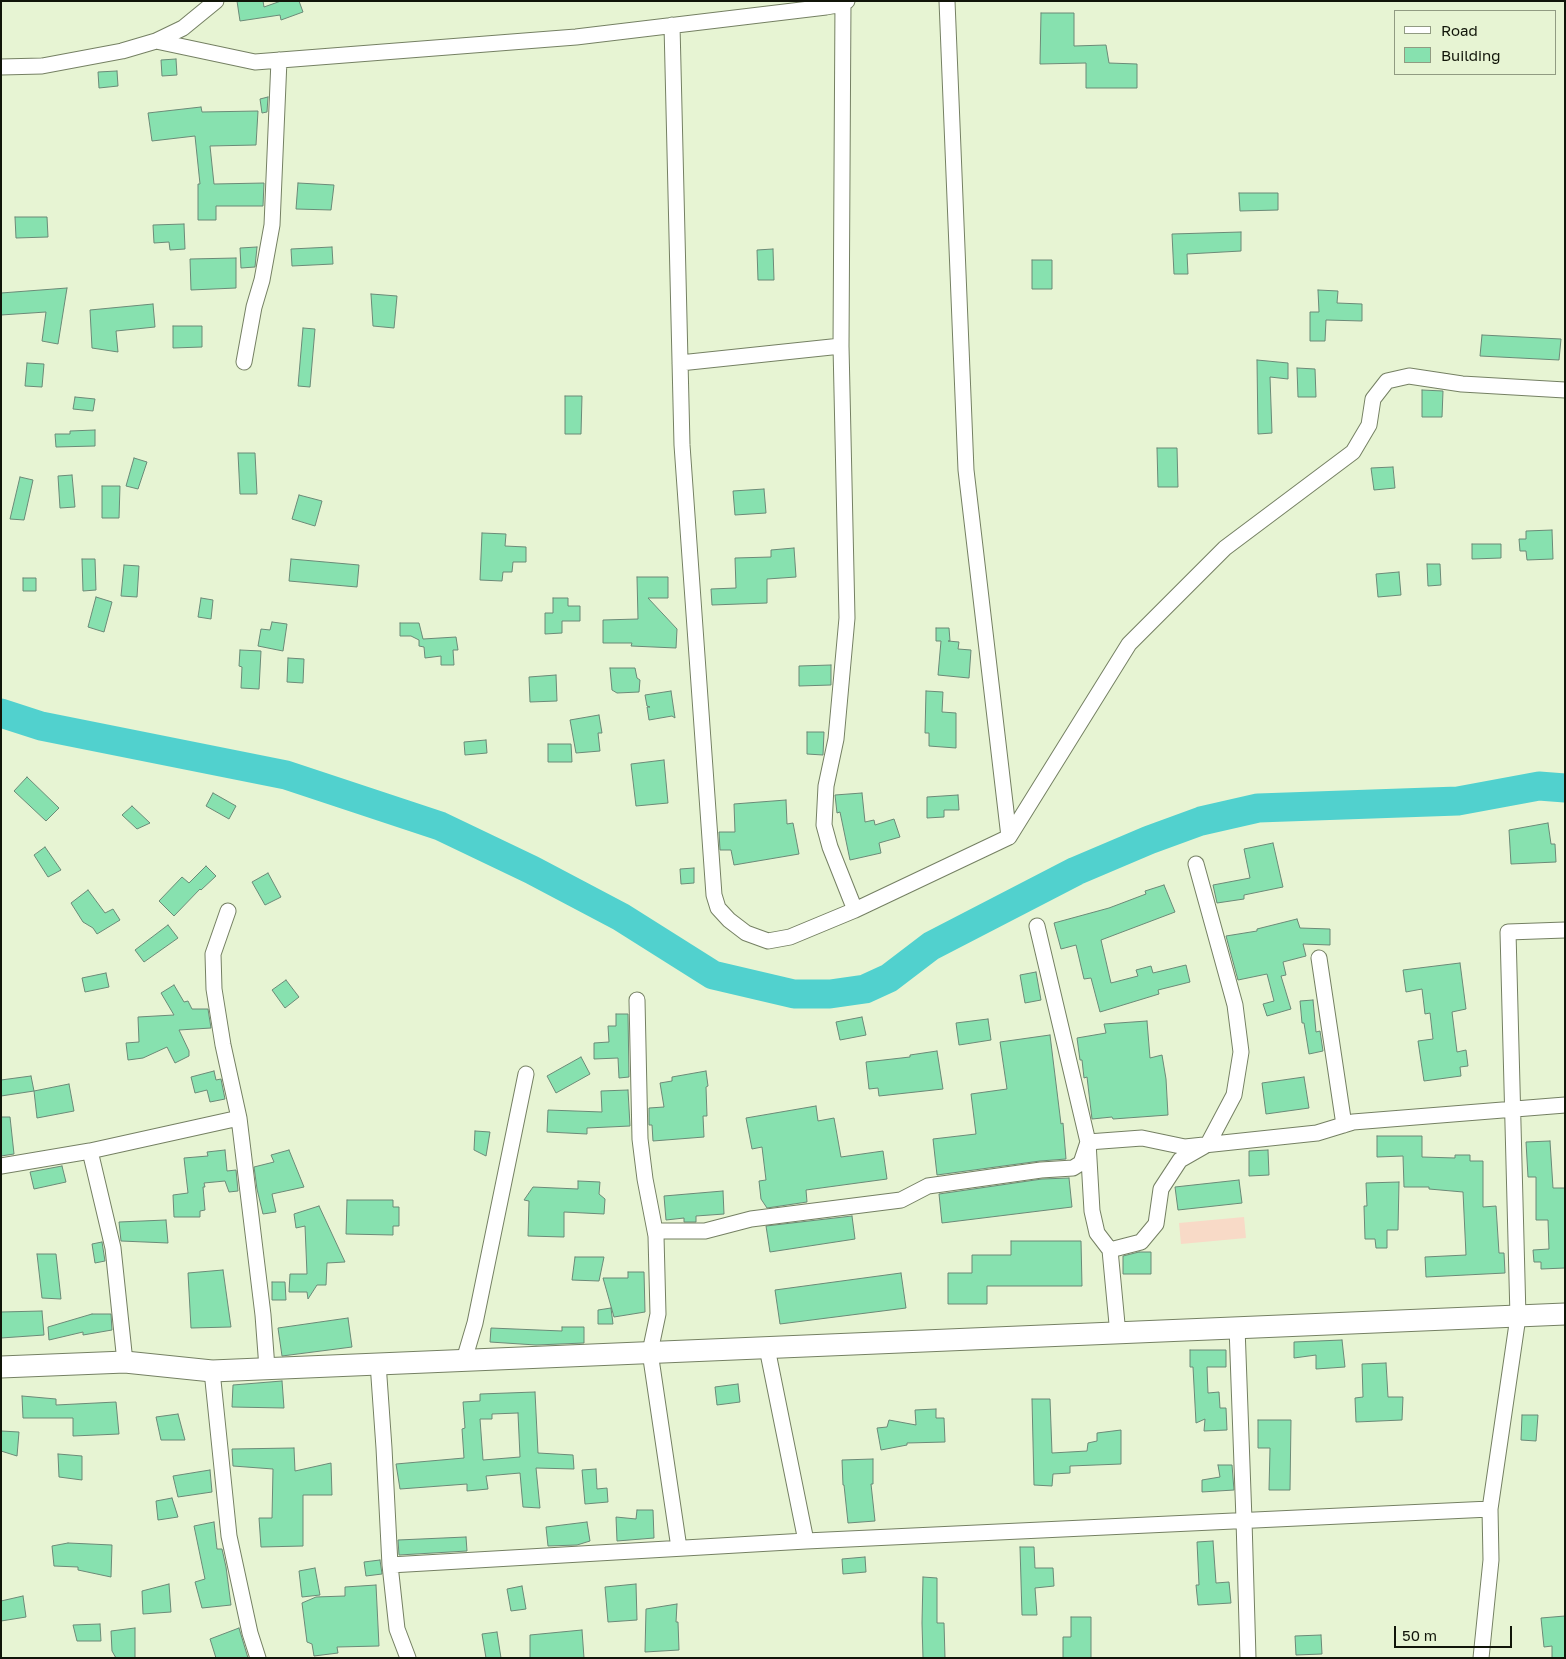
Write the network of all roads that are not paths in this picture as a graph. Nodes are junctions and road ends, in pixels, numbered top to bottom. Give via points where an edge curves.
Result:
1 (216, 1) edge
2 (947, 1) edge
3 (844, 2) edge
4 (672, 25) junction
5 (156, 41) junction
6 (279, 60) junction
7 (1, 67) edge
8 (841, 346) junction
9 (244, 362) dead end
10 (680, 363) junction
11 (1565, 390) edge
12 (1009, 837) junction
13 (1196, 864) dead end
14 (855, 910) junction
15 (228, 911) dead end
16 (1037, 926) dead end
17 (1565, 930) edge
18 (1319, 958) dead end
19 (637, 1000) dead end
20 (526, 1074) dead end
21 (1565, 1105) edge
22 (1512, 1109) junction
23 (239, 1118) junction
24 (1344, 1125) junction
25 (1088, 1142) junction
26 (1208, 1144) junction
27 (90, 1151) junction
28 (1, 1166) edge
29 (656, 1231) junction
30 (1110, 1250) junction
31 (1565, 1314) edge
32 (1518, 1317) junction
33 (1116, 1324) dead end
34 (1237, 1327) junction
35 (767, 1348) junction
36 (650, 1352) junction
37 (464, 1360) junction
38 (124, 1362) junction
39 (378, 1364) junction
40 (1, 1367) edge
41 (267, 1368) junction
42 (212, 1371) junction
43 (1490, 1509) junction
44 (1244, 1520) junction
45 (806, 1541) junction
46 (680, 1548) junction
47 (390, 1565) junction
48 (258, 1658) edge
49 (408, 1658) edge
50 (1248, 1658) edge
51 (1481, 1658) edge

1 - 5 street via 183,28
2 - 12 street via 966,470
3 - 4 street
3 - 8 street
4 - 6 street via 576,37
4 - 10 street
5 - 6 street via 255,62
5 - 7 street via 42,66
6 - 9 street via 272,225
8 - 10 street
8 - 14 street via 847,618 824,825
10 - 14 street via 682,446 716,902 729,920 746,933 768,941 790,937
11 - 12 street via 1462,384 1409,376 1387,381 1374,399 1368,425 1353,452 1225,548 1129,644
12 - 14 street
13 - 26 street via 1235,1005 1241,1052 1234,1095
15 - 23 street via 213,954 214,989
16 - 25 street
17 - 22 street via 1508,932
18 - 24 street
19 - 29 street via 640,1139
20 - 37 street via 475,1323
21 - 22 street
22 - 24 street
22 - 32 street
23 - 27 street
23 - 41 street
24 - 26 street via 1317,1133
25 - 26 street via 1142,1138 1184,1146
25 - 29 street via 1081,1163 1073,1168 928,1186 901,1200 750,1219 705,1231
25 - 30 street via 1092,1211 1097,1233
26 - 30 street via 1180,1160 1161,1189 1156,1224 1141,1242
27 - 28 street
27 - 38 street via 113,1248
29 - 36 street via 658,1314
30 - 33 street
31 - 32 street
32 - 34 street
32 - 43 street
34 - 35 street
34 - 44 street
35 - 36 street
35 - 45 street
36 - 37 street
36 - 46 street
37 - 39 street
38 - 40 street
38 - 42 street
39 - 41 street
39 - 47 street
41 - 42 street
42 - 48 street via 230,1536
43 - 44 street
43 - 51 street via 1491,1560
44 - 45 street
44 - 50 street
45 - 46 street
46 - 47 street
47 - 49 street via 397,1629

